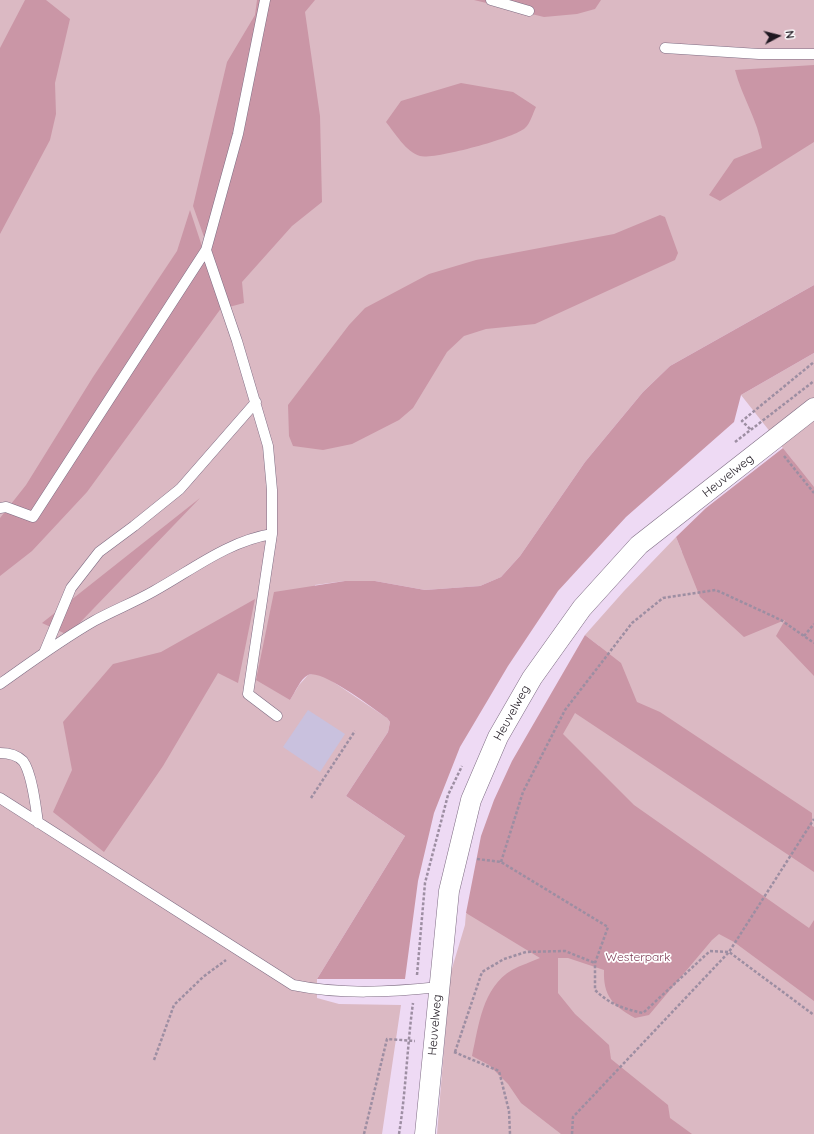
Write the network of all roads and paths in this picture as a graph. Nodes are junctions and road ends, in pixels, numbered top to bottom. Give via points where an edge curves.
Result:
1 (265, 0) edge
2 (492, 0) edge
3 (529, 11) dead end
4 (665, 48) dead end
5 (814, 54) edge
6 (206, 250) junction
7 (814, 362) edge
8 (814, 381) edge
9 (256, 402) junction
10 (814, 408) edge
11 (758, 423) junction
12 (773, 440) junction
13 (814, 493) edge
14 (0, 508) edge
15 (272, 534) junction
16 (814, 624) edge
17 (804, 636) junction
18 (814, 644) edge
19 (44, 653) junction
20 (0, 684) edge
21 (277, 716) dead end
22 (354, 731) dead end
23 (0, 752) edge
24 (0, 798) edge
25 (311, 798) dead end
26 (814, 819) edge
27 (38, 823) junction
28 (457, 856) junction
29 (501, 862) junction
30 (238, 951) junction
31 (729, 952) junction
32 (595, 963) junction
33 (439, 987) junction
34 (814, 1015) edge
35 (408, 1041) junction
36 (434, 1042) junction
37 (455, 1052) junction
38 (154, 1060) dead end
39 (364, 1134) edge
40 (399, 1134) edge
41 (425, 1134) edge
42 (510, 1134) edge
43 (572, 1134) edge

1 - 6 lane via 238,134
2 - 3 lane
4 - 5 lane via 759,54
6 - 9 lane
6 - 14 lane via 33,517 6,507
7 - 11 path via 742,421 750,429
8 - 11 path
9 - 15 lane via 268,446
9 - 19 lane via 180,489 98,552 72,588
10 - 12 street, Heuvelweg
11 - 12 path
12 - 13 path
12 - 28 street, Heuvelweg via 639,546 582,608 532,678 498,737 471,800
15 - 19 lane via 254,537 207,559 155,590 94,621
15 - 21 lane via 248,694
16 - 17 path
17 - 18 path
17 - 29 path via 781,620 716,590 663,598 632,623 565,710 523,792
19 - 20 lane
22 - 25 path
23 - 27 lane via 10,753 23,761 33,787
24 - 27 lane
26 - 31 path
27 - 30 lane
28 - 29 path
28 - 33 street, Heuvelweg via 449,891
29 - 32 path via 608,927
30 - 33 lane via 293,985 322,991 416,990
30 - 38 path via 203,977 174,1004
31 - 32 path via 710,951 643,1013 623,1009 604,999 594,990
31 - 34 path
31 - 43 path via 572,1117
32 - 37 path via 565,951 526,952 504,959 482,972
33 - 36 street, Heuvelweg
35 - 36 path
35 - 39 path via 387,1039
35 - 40 path
36 - 37 path
36 - 41 street, Heuvelweg
37 - 42 path via 499,1071 509,1111

